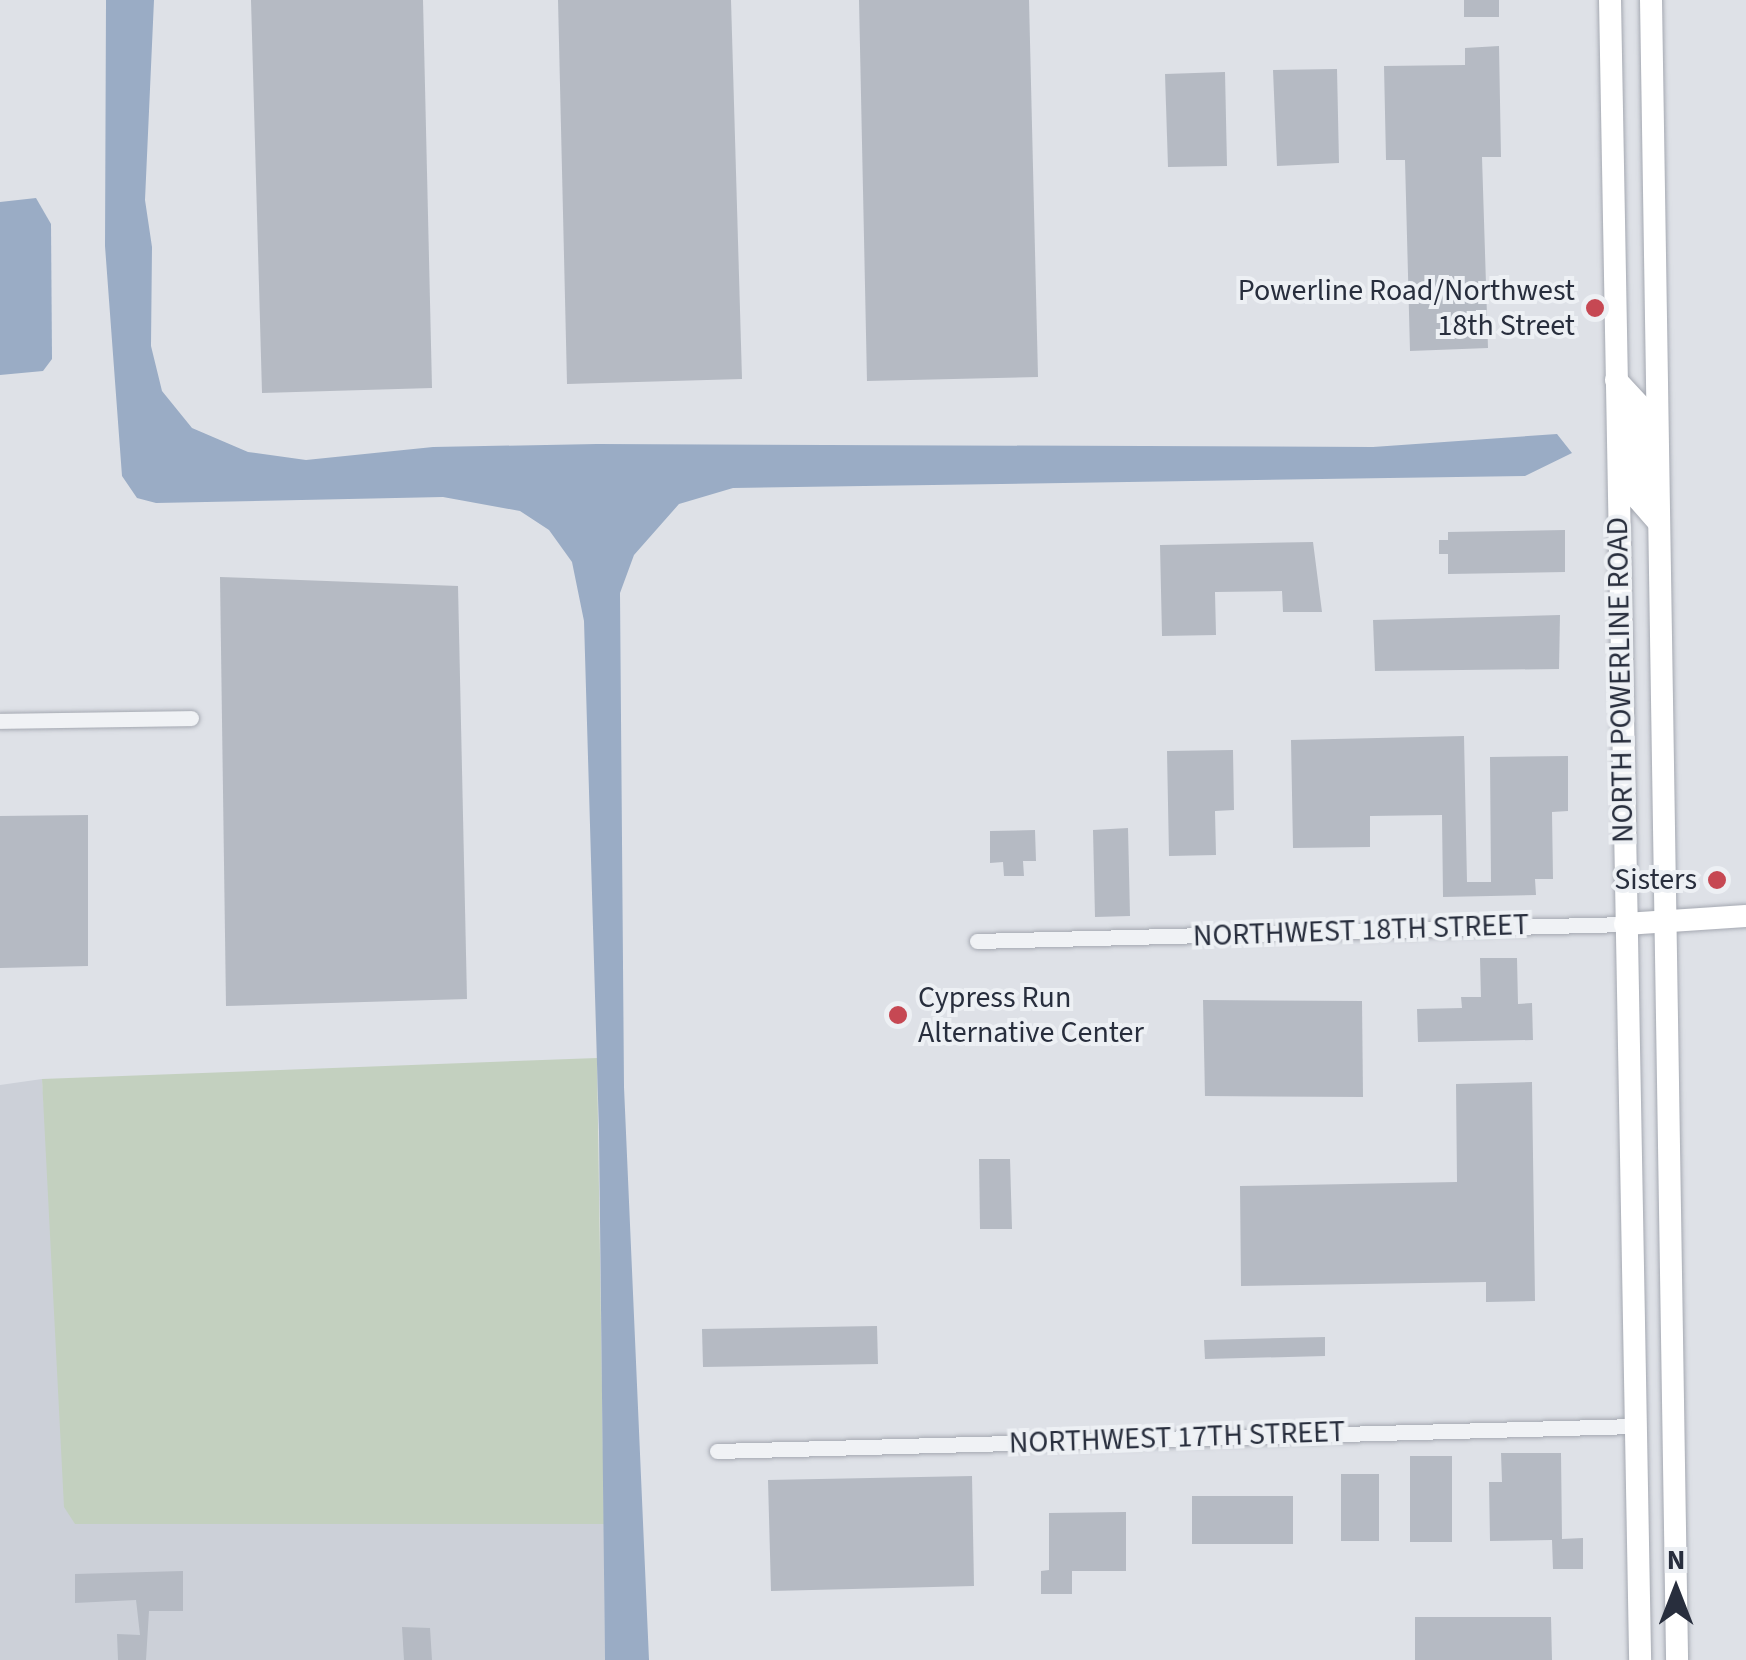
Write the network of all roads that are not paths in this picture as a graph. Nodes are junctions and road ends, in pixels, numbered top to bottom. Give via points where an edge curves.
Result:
1 (1610, 0) edge
2 (1651, 0) edge
3 (1616, 380) junction
4 (1658, 522) junction
5 (191, 718) dead end
6 (0, 722) edge
7 (1746, 916) edge
8 (1663, 923) junction
9 (1625, 924) junction
10 (976, 941) dead end
11 (1636, 1378) junction
12 (1637, 1426) junction
13 (1673, 1429) junction
14 (718, 1451) dead end
15 (1674, 1482) junction
16 (1640, 1660) edge
17 (1677, 1660) edge

1 - 3 main road, NORTH POWERLINE ROAD
2 - 4 main road, NORTH POWERLINE ROAD
3 - 4 main road via 1638,404 1639,500
3 - 9 main road, NORTH POWERLINE ROAD
4 - 8 main road, NORTH POWERLINE ROAD
5 - 6 street
7 - 8 main road, NORTHWEST 18TH STREET
8 - 9 main road, NORTHWEST 18TH STREET
8 - 13 main road, NORTH POWERLINE ROAD
9 - 10 street, NORTHWEST 18TH STREET
9 - 11 main road, NORTH POWERLINE ROAD
11 - 12 main road, NORTH POWERLINE ROAD
11 - 13 main road
12 - 14 street, NORTHWEST 17TH STREET
12 - 15 main road via 1656,1441
12 - 16 main road, NORTH POWERLINE ROAD
13 - 15 main road, NORTH POWERLINE ROAD
15 - 17 main road, NORTH POWERLINE ROAD

